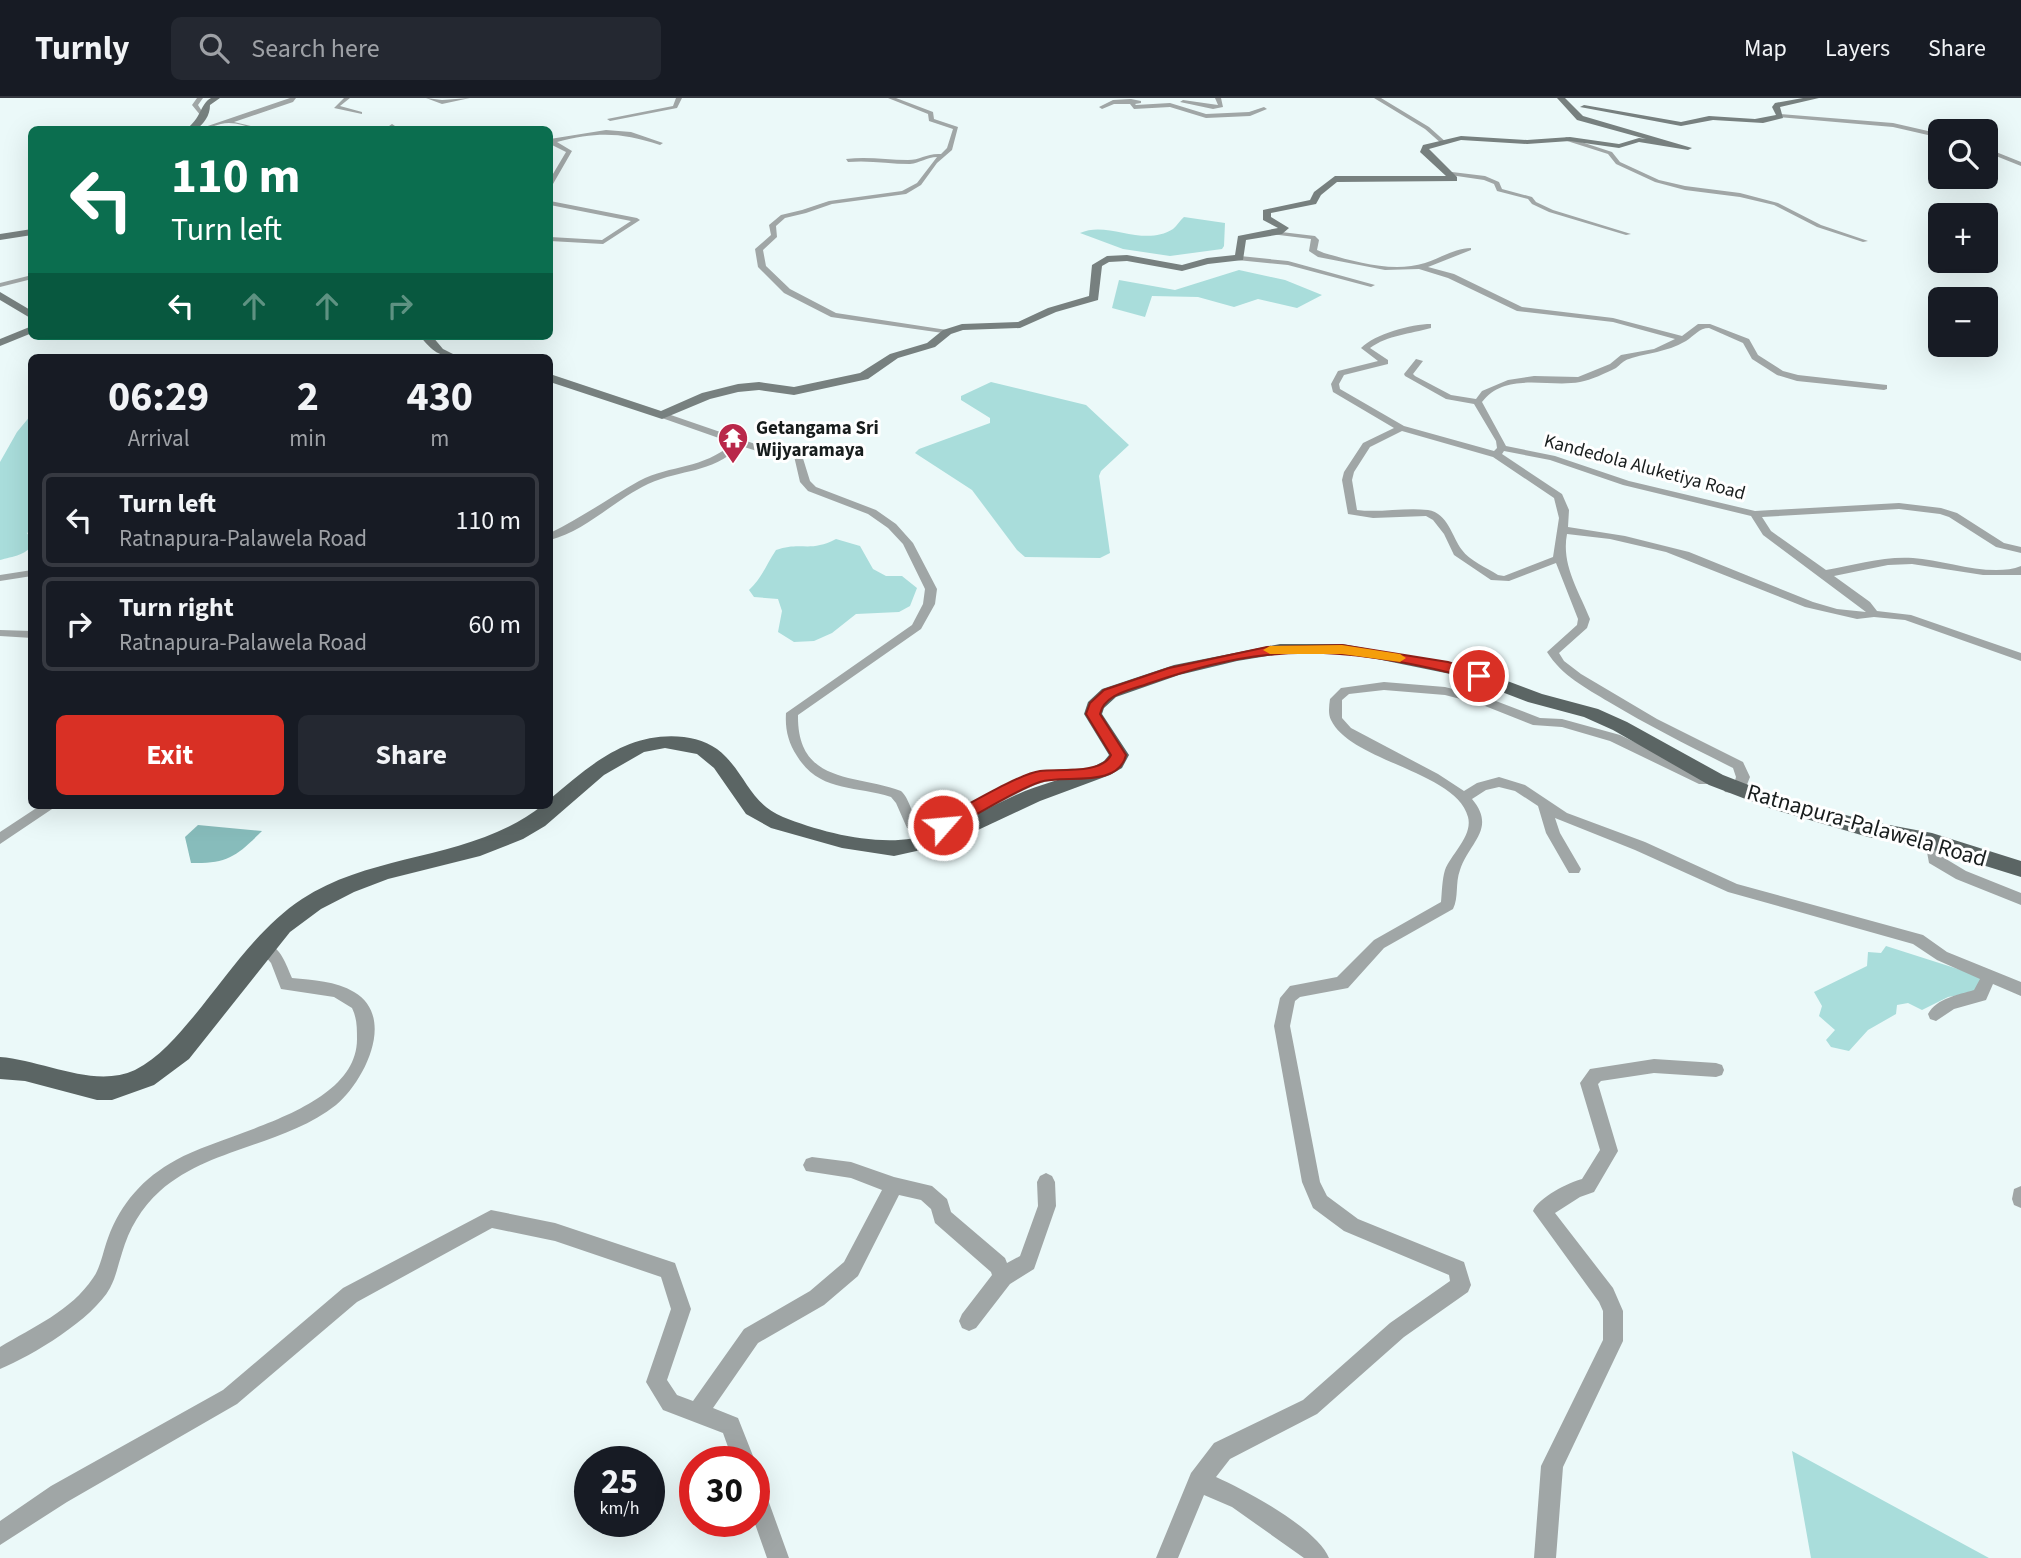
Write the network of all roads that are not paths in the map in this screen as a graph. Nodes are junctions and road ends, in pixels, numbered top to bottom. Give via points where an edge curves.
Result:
1 (200, 98) edge
2 (216, 98) edge
3 (293, 98) edge
4 (347, 98) edge
5 (429, 98) edge
6 (467, 98) edge
7 (681, 98) edge
8 (891, 98) edge
9 (1218, 98) edge
10 (1377, 98) edge
11 (1560, 98) edge
12 (1567, 98) edge
13 (1815, 98) edge
14 (1126, 100) edge
15 (1102, 107) dead end
16 (1264, 109) dead end
17 (360, 113) dead end
18 (203, 115) junction
19 (1780, 116) junction
20 (610, 118) dead end
21 (228, 122) junction
22 (197, 126) edge
23 (213, 126) edge
24 (246, 126) edge
25 (1928, 133) edge
26 (1566, 139) junction
27 (553, 140) edge
28 (553, 143) edge
29 (660, 143) dead end
30 (1444, 143) junction
31 (1998, 155) edge
32 (943, 156) junction
33 (848, 160) dead end
34 (2021, 164) edge
35 (1452, 174) junction
36 (553, 179) edge
37 (553, 203) edge
38 (28, 233) edge
39 (1273, 233) junction
40 (1628, 234) dead end
41 (0, 237) edge
42 (553, 240) edge
43 (1865, 241) dead end
44 (1469, 249) dead end
45 (1240, 258) junction
46 (1421, 267) junction
47 (28, 278) edge
48 (0, 285) edge
49 (1371, 285) dead end
50 (0, 295) edge
51 (28, 313) edge
52 (1428, 326) dead end
53 (28, 331) edge
54 (947, 332) junction
55 (1683, 339) junction
56 (429, 340) edge
57 (0, 343) edge
58 (446, 354) edge
59 (1419, 361) dead end
60 (553, 379) edge
61 (1884, 387) dead end
62 (1478, 402) junction
63 (662, 415) junction
64 (1401, 428) junction
65 (739, 443) junction
66 (1499, 451) junction
67 (1755, 514) junction
68 (1563, 530) junction
69 (553, 536) edge
70 (2021, 550) edge
71 (1559, 554) junction
72 (2021, 569) edge
73 (28, 574) edge
74 (1825, 574) junction
75 (0, 578) edge
76 (1874, 614) junction
77 (0, 633) edge
78 (28, 635) edge
79 (2021, 657) edge
80 (1088, 775) junction
81 (1739, 789) junction
82 (1464, 798) junction
83 (1544, 804) junction
84 (553, 808) edge
85 (45, 809) edge
86 (552, 809) edge
87 (0, 839) edge
88 (1932, 841) junction
89 (1574, 869) dead end
90 (2021, 869) edge
91 (2021, 900) edge
92 (266, 948) junction
93 (1989, 975) junction
94 (2021, 989) edge
95 (1936, 1014) dead end
96 (0, 1068) edge
97 (1716, 1070) dead end
98 (812, 1165) dead end
99 (1046, 1182) dead end
100 (894, 1186) junction
101 (1003, 1277) junction
102 (969, 1321) dead end
103 (0, 1359) edge
104 (699, 1411) junction
105 (738, 1446) edge
106 (1199, 1481) junction
107 (0, 1534) edge
108 (770, 1536) edge
109 (778, 1558) edge
110 (1167, 1558) edge
111 (1318, 1558) edge
112 (1545, 1558) edge

1 - 18 street via 195,105
2 - 18 street via 206,104
3 - 21 street
4 - 17 street via 336,107
5 - 6 street via 442,102
7 - 20 street via 675,107
8 - 32 street via 956,128
9 - 14 street via 1222,106
10 - 30 street
11 - 26 street via 1580,118 1688,148 1639,140 1619,146
12 - 19 street via 1588,109 1681,124 1715,118 1753,122
13 - 19 street via 1778,105
14 - 15 street
14 - 16 street via 1135,107 1170,106 1206,116
18 - 22 street
19 - 25 street via 1893,125
21 - 23 street
21 - 24 street
26 - 30 street via 1461,138
26 - 43 street via 1611,153 1618,163 1657,181 1776,204 1819,226
27 - 29 street via 620,131
28 - 36 street via 569,151
30 - 35 street via 1423,150
31 - 34 street
32 - 33 street via 929,155 912,162
32 - 54 street via 919,184 904,193 831,202 783,216 772,228 775,236 759,249 762,267 787,290 834,315
35 - 39 street via 1454,179 1443,180 1335,179 1313,202 1266,212 1266,218 1284,228
35 - 40 street via 1485,178 1497,183 1499,190 1530,198 1551,211
37 - 42 street via 637,220 604,242
38 - 41 street
39 - 45 street via 1241,238
39 - 46 street via 1313,237 1313,251 1329,257 1380,267
44 - 46 street
45 - 49 street via 1288,263
45 - 54 street via 1173,269 1137,258 1107,259 1097,265 1094,298 1052,310 1020,326 962,327
46 - 55 street via 1520,309 1613,320
47 - 48 street
50 - 51 street
52 - 64 street via 1384,336 1367,345 1365,348 1385,362 1341,373 1335,384 1336,390
53 - 57 street
54 - 63 street via 925,348 894,356 864,376 794,391 738,388
55 - 61 street via 1698,327 1710,326 1746,341 1755,357 1780,373
55 - 62 street via 1624,358 1579,380 1502,384
56 - 58 street
59 - 62 street via 1408,374 1412,378 1449,397
60 - 63 street
62 - 66 street via 1500,435
63 - 65 street
64 - 66 street
64 - 71 street via 1366,446 1349,472 1352,512 1427,513 1449,533 1458,553 1495,578 1517,575 1558,559
65 - 69 street via 711,463 645,482
65 - 80 street via 798,454 805,482 812,489 872,512 892,526 908,544 931,589 929,604 916,627 792,713 790,733 810,768 824,777 895,793 904,803 906,816 920,830 943,825 1037,777
66 - 67 street, Kandedola Aluketiya Road via 1552,458 1605,477
66 - 68 street via 1559,496
67 - 70 street, Kandedola Aluketiya Road via 1916,507 1953,515 2000,545
67 - 74 street via 1767,533
68 - 71 street
68 - 76 street via 1636,541 1686,555 1825,610
71 - 81 street via 1584,620 1553,652 1560,663 1652,722 1738,765 1743,777
72 - 74 street via 1983,572 1900,561
73 - 75 street
74 - 76 street
76 - 79 street via 1907,617
77 - 78 street
80 - 81 main road, Ratnapura-Palawela Road via 1110,767 1119,755 1093,714 1109,693 1237,656 1280,649 1342,649 1448,666 1591,713
80 - 84 main road, Ratnapura-Palawela Road via 941,839 892,848 777,824 752,808 708,751 677,742 634,748 599,767
81 - 82 street via 1716,786 1590,729 1538,722 1445,691 1384,685 1345,691 1336,699 1336,720 1345,730 1418,767
81 - 88 main road, Ratnapura-Palawela Road via 1868,829
82 - 83 street via 1499,782 1520,788
82 - 106 street via 1475,814 1476,826 1452,870 1448,905 1379,944 1342,983 1296,990 1288,998 1282,1026 1311,1182 1320,1202 1351,1225 1457,1269 1461,1284 1397,1330 1310,1407 1222,1451
83 - 89 street via 1553,833
83 - 93 street via 1562,816 1733,888 1918,939 1942,956
85 - 87 street
86 - 92 main road, Ratnapura-Palawela Road via 501,842 364,877 324,895 282,926
88 - 90 main road, Ratnapura-Palawela Road
88 - 91 street via 1934,859
92 - 96 main road, Ratnapura-Palawela Road via 180,1051 145,1077 112,1089 97,1089
92 - 103 street via 287,984 339,990 352,997 365,1017 365,1051 353,1076 330,1100 162,1179 132,1208 119,1229 103,1281 85,1304
93 - 94 street
93 - 95 street via 1980,995 1949,1004
97 - 112 street via 1654,1066 1596,1074 1589,1083 1609,1151 1588,1186 1542,1212 1606,1295 1613,1311 1613,1341 1552,1466
98 - 100 street via 852,1170
99 - 101 street via 1047,1206 1027,1262
100 - 101 street via 926,1192 940,1205 942,1217 998,1265
100 - 104 street via 851,1269 817,1298 751,1336
101 - 102 street
104 - 105 street via 731,1426
104 - 107 street via 670,1403 656,1382 681,1309 668,1270 555,1232 491,1219 350,1295 230,1397 59,1494
106 - 110 street
106 - 111 street via 1240,1499
108 - 109 street

